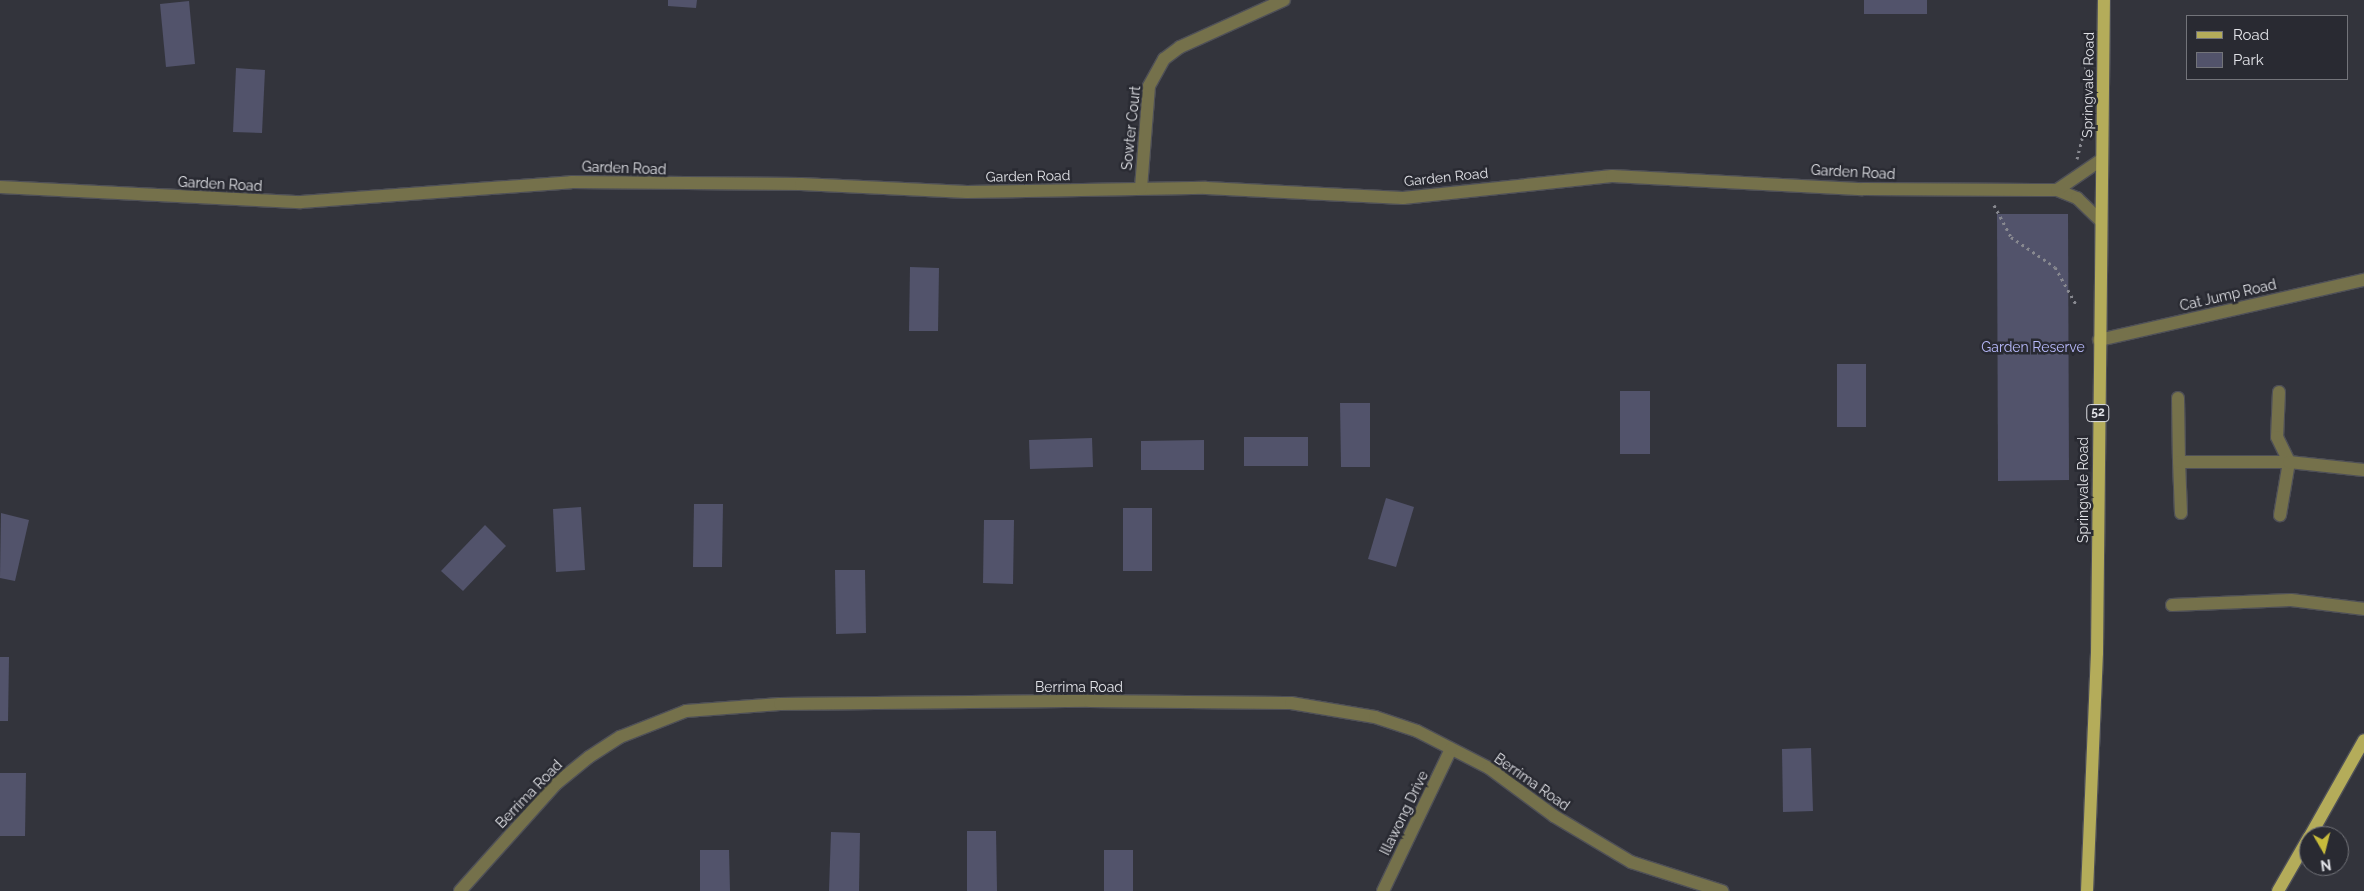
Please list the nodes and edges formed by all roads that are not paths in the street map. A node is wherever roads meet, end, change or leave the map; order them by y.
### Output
1 (1284, 0) edge
2 (2104, 0) edge
3 (2101, 160) junction
4 (0, 187) edge
5 (1141, 188) junction
6 (2057, 190) junction
7 (2100, 220) junction
8 (2364, 280) edge
9 (2099, 340) junction
10 (2279, 392) dead end
11 (2178, 398) dead end
12 (2180, 462) junction
13 (2289, 462) junction
14 (2364, 470) edge
15 (2181, 513) dead end
16 (2280, 515) dead end
17 (2172, 606) dead end
18 (2364, 609) edge
19 (2364, 740) edge
20 (1451, 749) junction
21 (2315, 826) edge
22 (2299, 854) edge
23 (460, 891) edge
24 (1383, 891) edge
25 (1722, 891) edge
26 (2087, 891) edge
27 (2278, 891) edge

1 - 5 street, Sowter Court
2 - 3 main road, Springvale Road / 52
3 - 6 street, Garden Road
3 - 7 main road, Springvale Road / 52
4 - 5 street, Garden Road
5 - 6 street, Garden Road
6 - 7 street, Garden Road
7 - 9 main road, Springvale Road / 52
8 - 9 street, Cat Jump Road
9 - 26 main road, Springvale Road / 52
10 - 13 street
11 - 12 street
12 - 13 street
12 - 15 street
13 - 14 street
13 - 16 street
17 - 18 street
19 - 21 main road
20 - 23 street, Berrima Road
20 - 24 street, Illawong Drive
20 - 25 street, Berrima Road
22 - 27 main road

